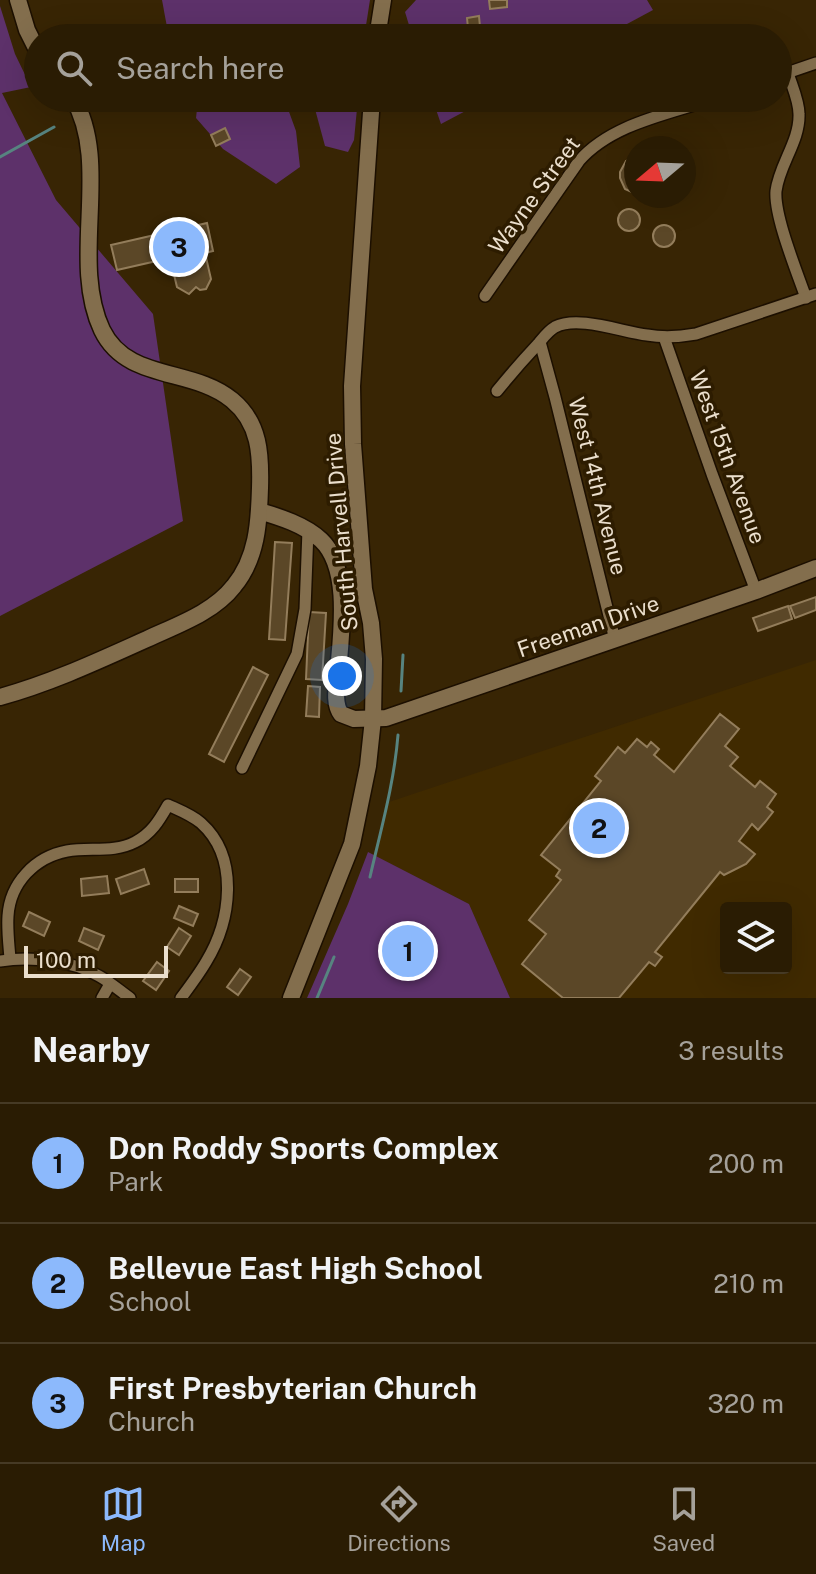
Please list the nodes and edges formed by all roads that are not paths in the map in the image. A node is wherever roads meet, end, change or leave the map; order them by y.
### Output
1 (18, 0) edge
2 (383, 0) edge
3 (25, 24) edge
4 (379, 24) edge
5 (816, 63) edge
6 (792, 71) edge
7 (792, 95) edge
8 (79, 112) edge
9 (371, 112) edge
10 (675, 112) edge
11 (485, 296) dead end
12 (811, 296) edge
13 (664, 337) junction
14 (540, 342) junction
15 (497, 391) dead end
16 (259, 511) junction
17 (308, 530) junction
18 (816, 568) edge
19 (756, 591) junction
20 (615, 640) junction
21 (0, 697) edge
22 (373, 719) junction
23 (242, 768) dead end
24 (5, 960) edge
25 (110, 984) junction
26 (102, 998) edge
27 (130, 998) edge
28 (181, 998) edge
29 (291, 998) edge

1 - 3 street
2 - 4 street
5 - 6 street
7 - 12 street
8 - 16 street
9 - 22 street, South Harvell Drive
10 - 11 street, Wayne Street
12 - 13 street
13 - 14 street
13 - 19 street, West 15th Avenue
14 - 15 street
14 - 20 street, West 14th Avenue
16 - 17 street
16 - 21 street
17 - 22 street
17 - 23 street
18 - 19 street, Freeman Drive
19 - 20 street, Freeman Drive
20 - 22 street, Freeman Drive
22 - 29 street, South Harvell Drive
24 - 25 street
24 - 28 street
25 - 26 street
25 - 27 street

